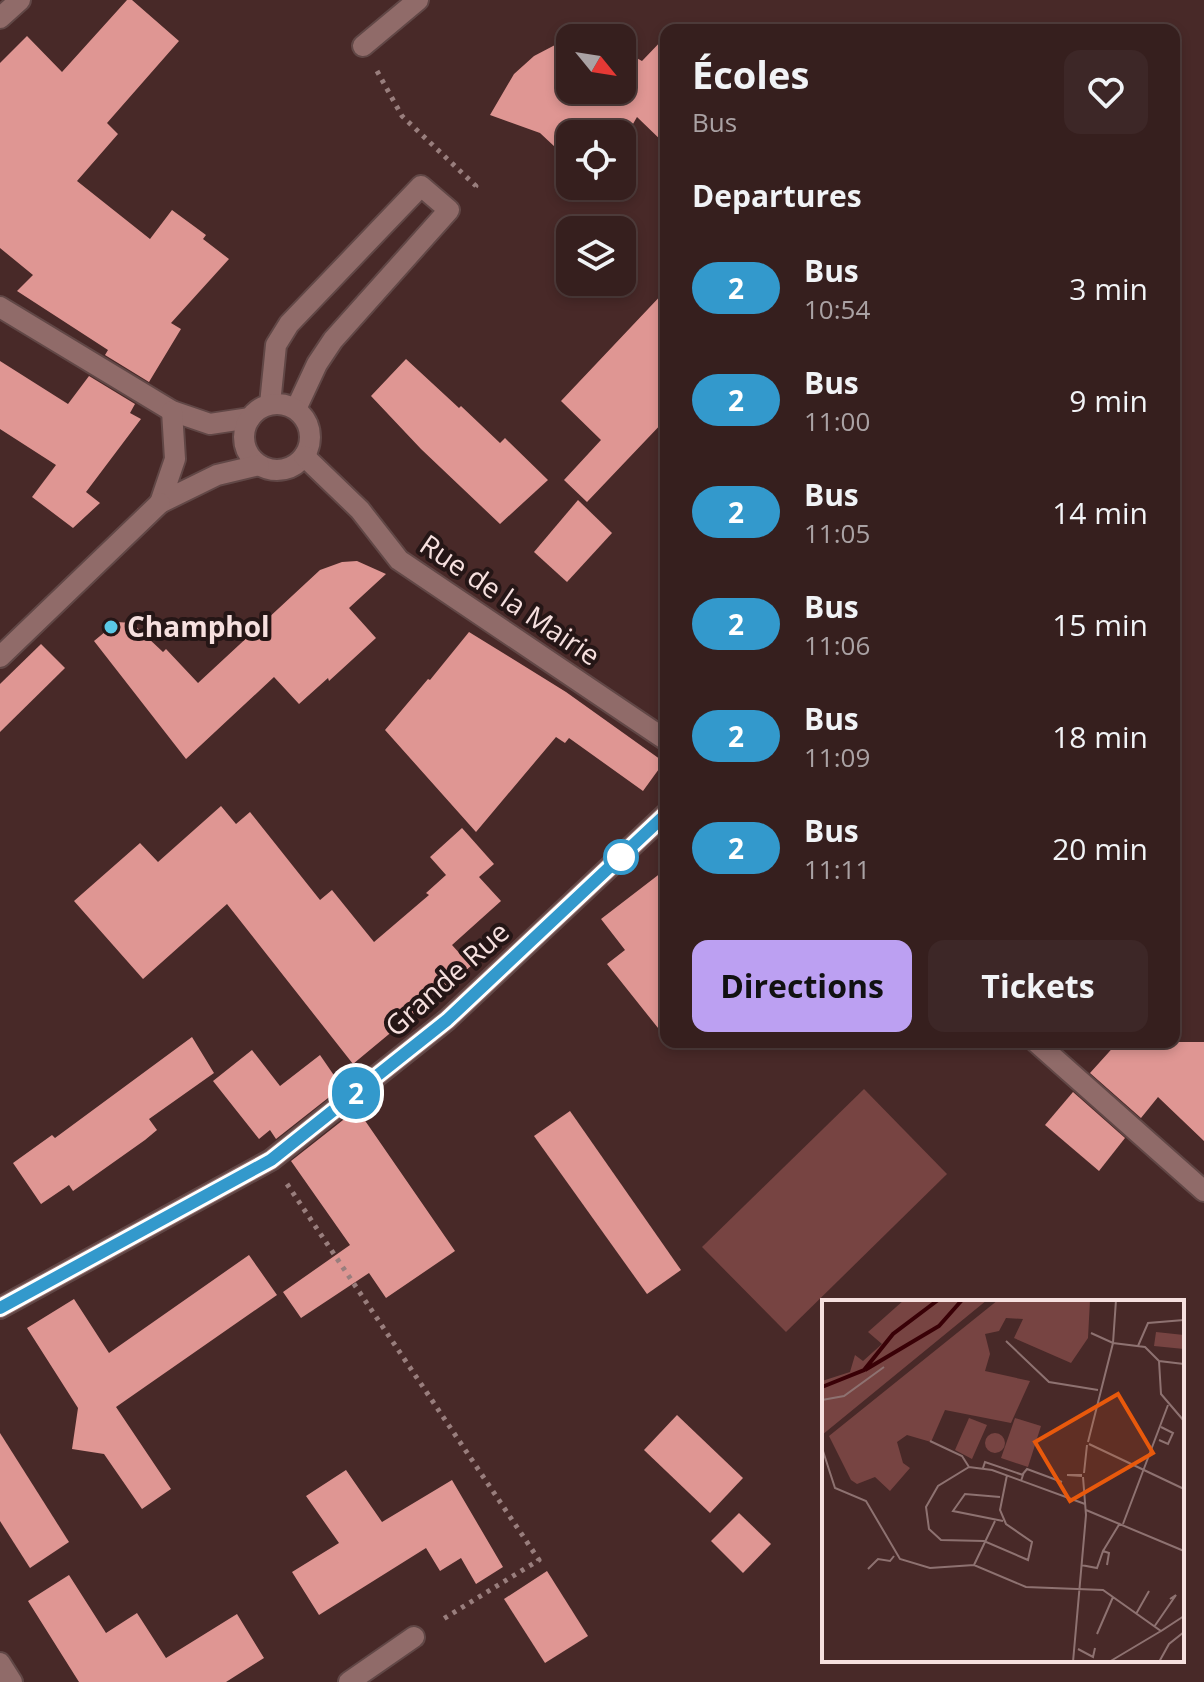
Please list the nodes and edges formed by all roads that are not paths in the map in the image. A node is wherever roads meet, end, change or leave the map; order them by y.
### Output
1 (20, 0) edge
2 (418, 0) edge
3 (0, 18) edge
4 (363, 46) road end
5 (0, 307) edge
6 (270, 404) junction
7 (296, 409) junction
8 (172, 411) junction
9 (250, 418) junction
10 (304, 456) junction
11 (259, 465) junction
12 (160, 503) junction
13 (0, 657) edge
14 (660, 736) edge
15 (660, 820) edge
16 (1043, 1048) edge
17 (1204, 1191) edge
18 (0, 1308) edge
19 (414, 1637) road end
20 (0, 1663) edge
21 (12, 1682) edge
22 (349, 1682) edge

1 - 3 street
2 - 4 street
5 - 8 street
6 - 7 street
6 - 7 street
6 - 9 street
7 - 10 street
8 - 9 street
8 - 12 street
9 - 11 street
10 - 11 street
10 - 14 street, Rue de la Mairie
11 - 12 street
12 - 13 street
15 - 18 street, Grande Rue
16 - 17 street
19 - 22 street
20 - 21 street

